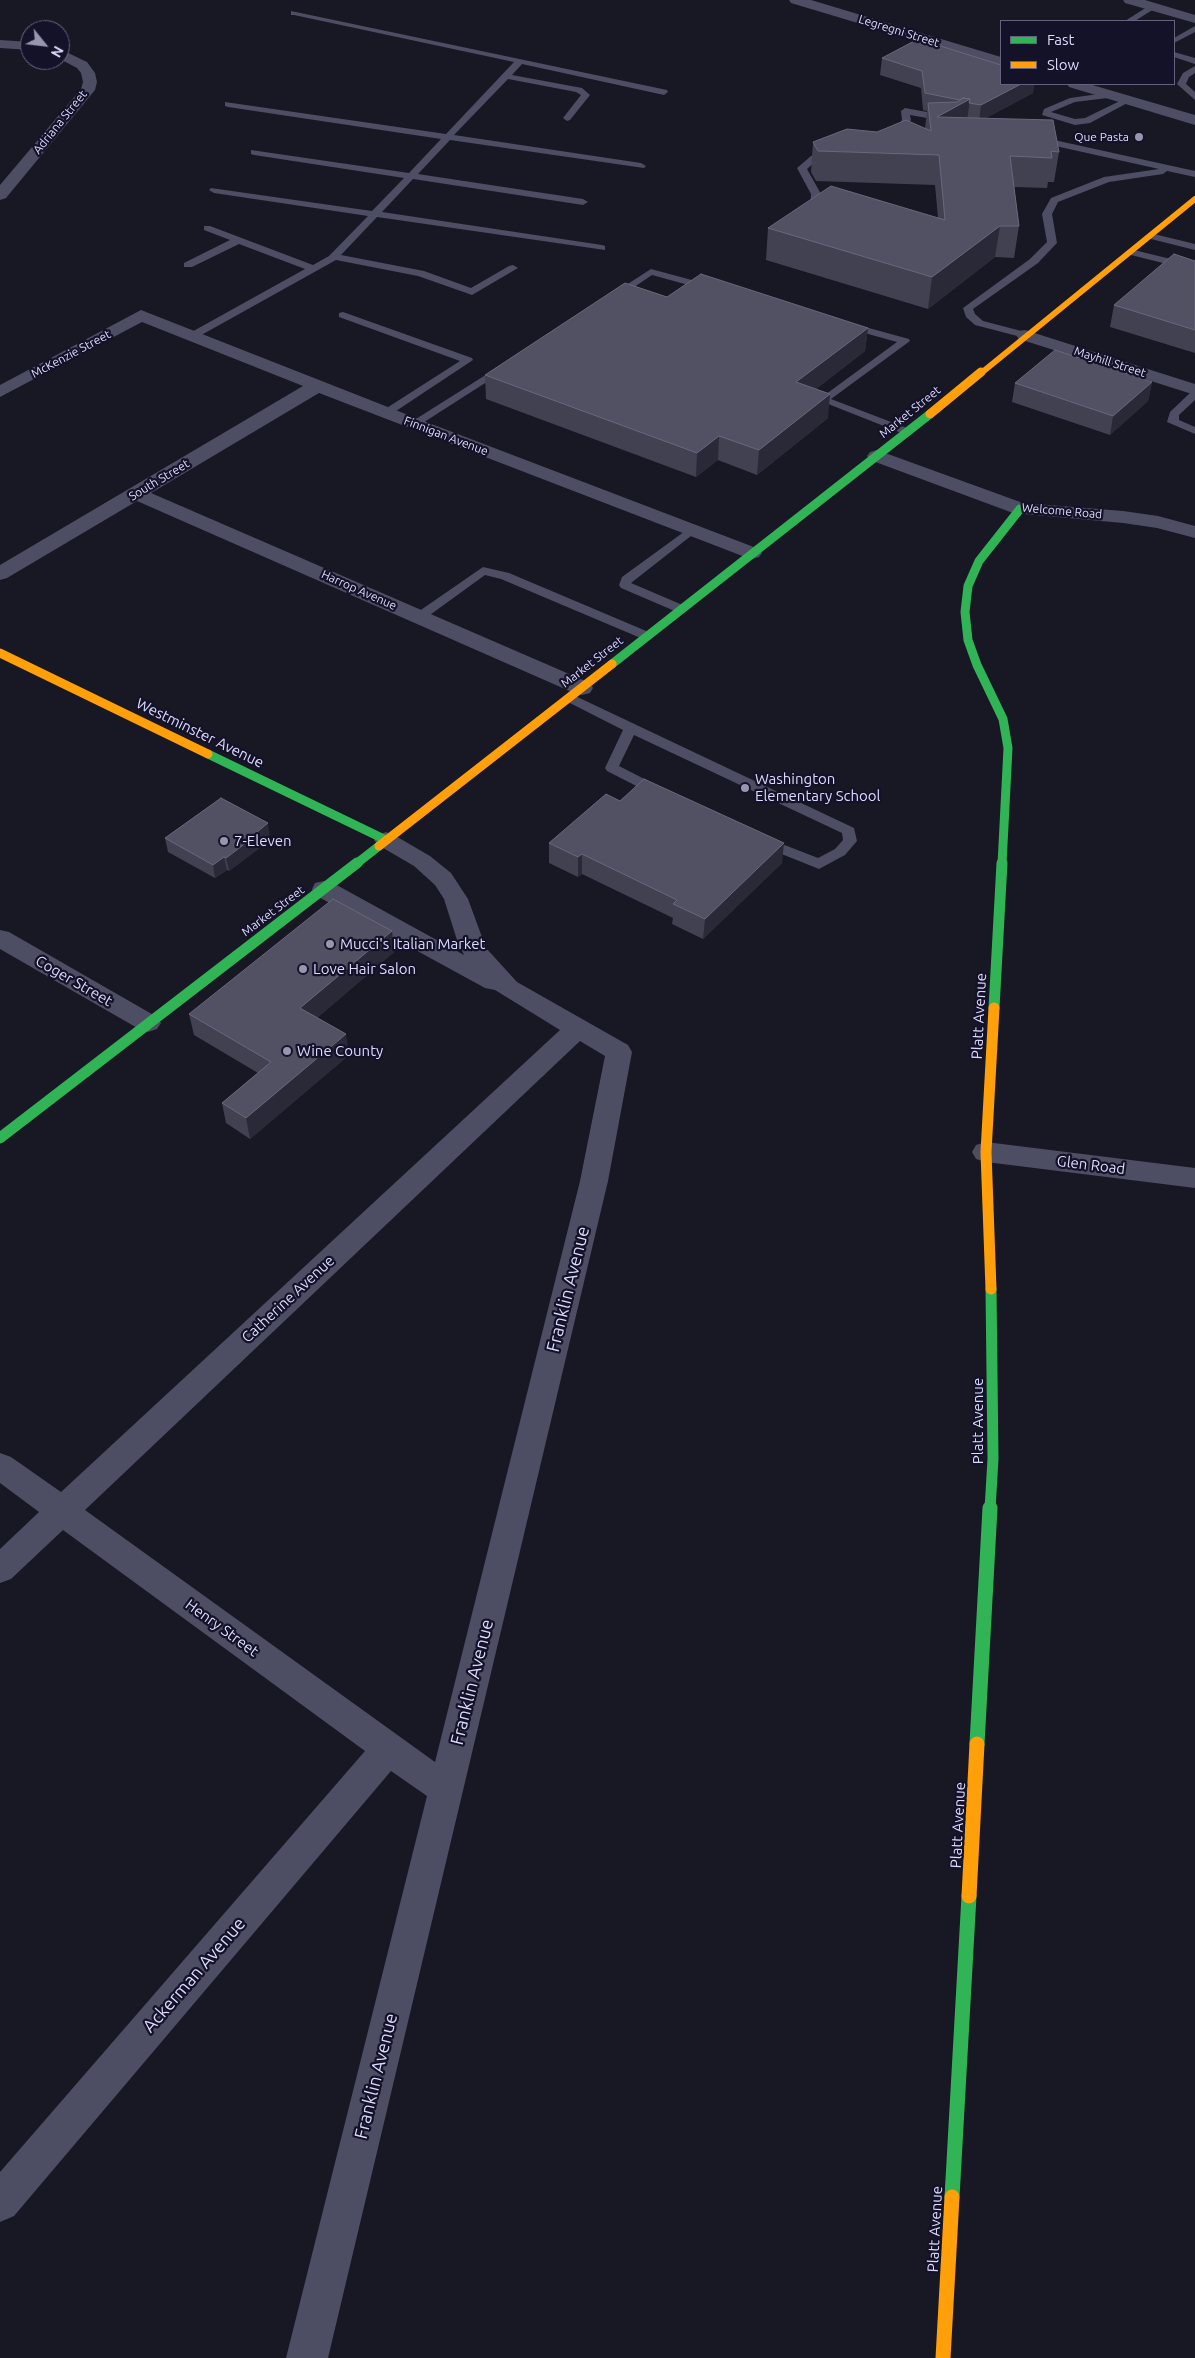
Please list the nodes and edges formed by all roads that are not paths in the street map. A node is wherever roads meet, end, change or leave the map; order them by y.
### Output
1 (796, 0) edge
2 (1130, 0) edge
3 (1153, 7) junction
4 (294, 12) dead end
5 (1195, 19) edge
6 (1131, 20) edge
7 (1195, 28) edge
8 (1175, 40) edge
9 (0, 44) edge
10 (20, 45) edge
11 (1175, 54) edge
12 (70, 58) edge
13 (1195, 60) edge
14 (519, 62) junction
15 (1000, 62) edge
16 (1195, 69) edge
17 (506, 76) junction
18 (1078, 85) edge
19 (664, 92) dead end
20 (1113, 95) junction
21 (1195, 97) edge
22 (1129, 100) junction
23 (228, 104) dead end
24 (567, 118) dead end
25 (1195, 120) edge
26 (905, 128) junction
27 (937, 128) edge
28 (888, 132) edge
29 (449, 137) junction
30 (1029, 138) edge
31 (891, 150) edge
32 (842, 151) edge
33 (254, 152) dead end
34 (1093, 152) junction
35 (641, 166) dead end
36 (1175, 169) junction
37 (1104, 172) junction
38 (1195, 174) edge
39 (412, 175) junction
40 (214, 190) dead end
41 (0, 196) edge
42 (1194, 201) edge
43 (583, 202) dead end
44 (376, 213) junction
45 (815, 219) edge
46 (207, 228) dead end
47 (1150, 236) junction
48 (239, 240) junction
49 (1195, 247) edge
50 (602, 248) dead end
51 (1130, 252) junction
52 (334, 257) junction
53 (188, 265) dead end
54 (513, 268) dead end
55 (1195, 268) edge
56 (314, 269) junction
57 (717, 290) edge
58 (602, 303) edge
59 (141, 315) joint
60 (343, 315) dead end
61 (839, 323) edge
62 (1025, 335) junction
63 (192, 336) junction
64 (512, 361) edge
65 (317, 386) junction
66 (1195, 390) edge
67 (0, 392) edge
68 (1195, 394) edge
69 (386, 413) junction
70 (414, 424) junction
71 (1195, 431) edge
72 (908, 432) junction
73 (877, 456) junction
74 (136, 493) junction
75 (1020, 509) junction
76 (692, 530) junction
77 (1195, 532) edge
78 (752, 553) junction
79 (0, 574) edge
80 (681, 610) junction
81 (419, 617) junction
82 (648, 636) junction
83 (0, 653) edge
84 (576, 693) junction
85 (630, 728) junction
86 (672, 798) edge
87 (748, 835) edge
88 (386, 840) junction
89 (324, 889) junction
90 (0, 938) edge
91 (518, 995) junction
92 (148, 1023) junction
93 (577, 1029) junction
94 (0, 1138) edge
95 (986, 1152) junction
96 (1195, 1178) edge
97 (0, 1466) edge
98 (62, 1512) junction
99 (0, 1569) edge
100 (388, 1749) junction
101 (446, 1790) junction
102 (0, 2202) edge
103 (307, 2358) edge
104 (943, 2358) edge

1 - 15 street, Legregni Street
2 - 3 street
3 - 5 street
3 - 6 lane
4 - 14 lane
7 - 8 lane
9 - 10 street
11 - 13 lane
12 - 41 street, Adriana Street
14 - 17 lane
14 - 19 lane
16 - 21 lane
17 - 24 lane
17 - 29 lane
18 - 20 street
20 - 22 street
20 - 22 lane
22 - 25 street
23 - 29 lane
26 - 27 lane
26 - 28 lane
26 - 31 lane
29 - 35 lane
29 - 39 lane
30 - 34 lane
32 - 45 lane
33 - 39 lane
34 - 36 lane
34 - 37 lane
36 - 37 lane
36 - 38 lane
37 - 62 lane
39 - 43 lane
39 - 44 lane
40 - 44 lane
42 - 47 street, Market Street
44 - 50 lane
44 - 52 lane
46 - 48 lane
47 - 49 lane
47 - 51 street, Market Street
48 - 53 lane
48 - 56 lane
51 - 55 lane
51 - 62 street, Market Street
52 - 54 lane
52 - 56 lane
56 - 63 lane
57 - 58 lane
59 - 63 street, Finnigan Avenue
59 - 67 street, McKenzie Street
60 - 69 lane
61 - 72 lane
62 - 66 street, Mayhill Street
62 - 72 street, Market Street
63 - 65 street, Finnigan Avenue
64 - 70 lane
65 - 69 street, Finnigan Avenue
65 - 74 street, South Street
68 - 71 lane
69 - 70 street, Finnigan Avenue
70 - 76 street, Finnigan Avenue
72 - 73 street, Market Street
73 - 75 street, Welcome Road
73 - 78 street, Market Street
74 - 79 street, South Street
74 - 81 street, Harrop Avenue
75 - 77 street, Welcome Road
75 - 95 street, Platt Avenue
76 - 78 street, Finnigan Avenue
76 - 80 lane
78 - 80 street, Market Street
80 - 82 street, Market Street
81 - 82 lane
81 - 84 street, Harrop Avenue
82 - 84 street, Market Street
83 - 88 street, Westminster Avenue
84 - 85 lane
84 - 88 street, Market Street
85 - 86 lane
85 - 87 lane
88 - 89 street, Market Street
88 - 91 street
89 - 91 street
89 - 92 street, Market Street
90 - 92 street, Coger Street
91 - 93 street
92 - 94 street, Market Street
93 - 98 street, Catherine Avenue
93 - 101 street, Franklin Avenue
95 - 96 street, Glen Road
95 - 104 street, Platt Avenue
97 - 98 street, Henry Street
98 - 99 street, Catherine Avenue
98 - 100 street, Henry Street
100 - 101 street, Henry Street
100 - 102 street, Ackerman Avenue
101 - 103 street, Franklin Avenue

